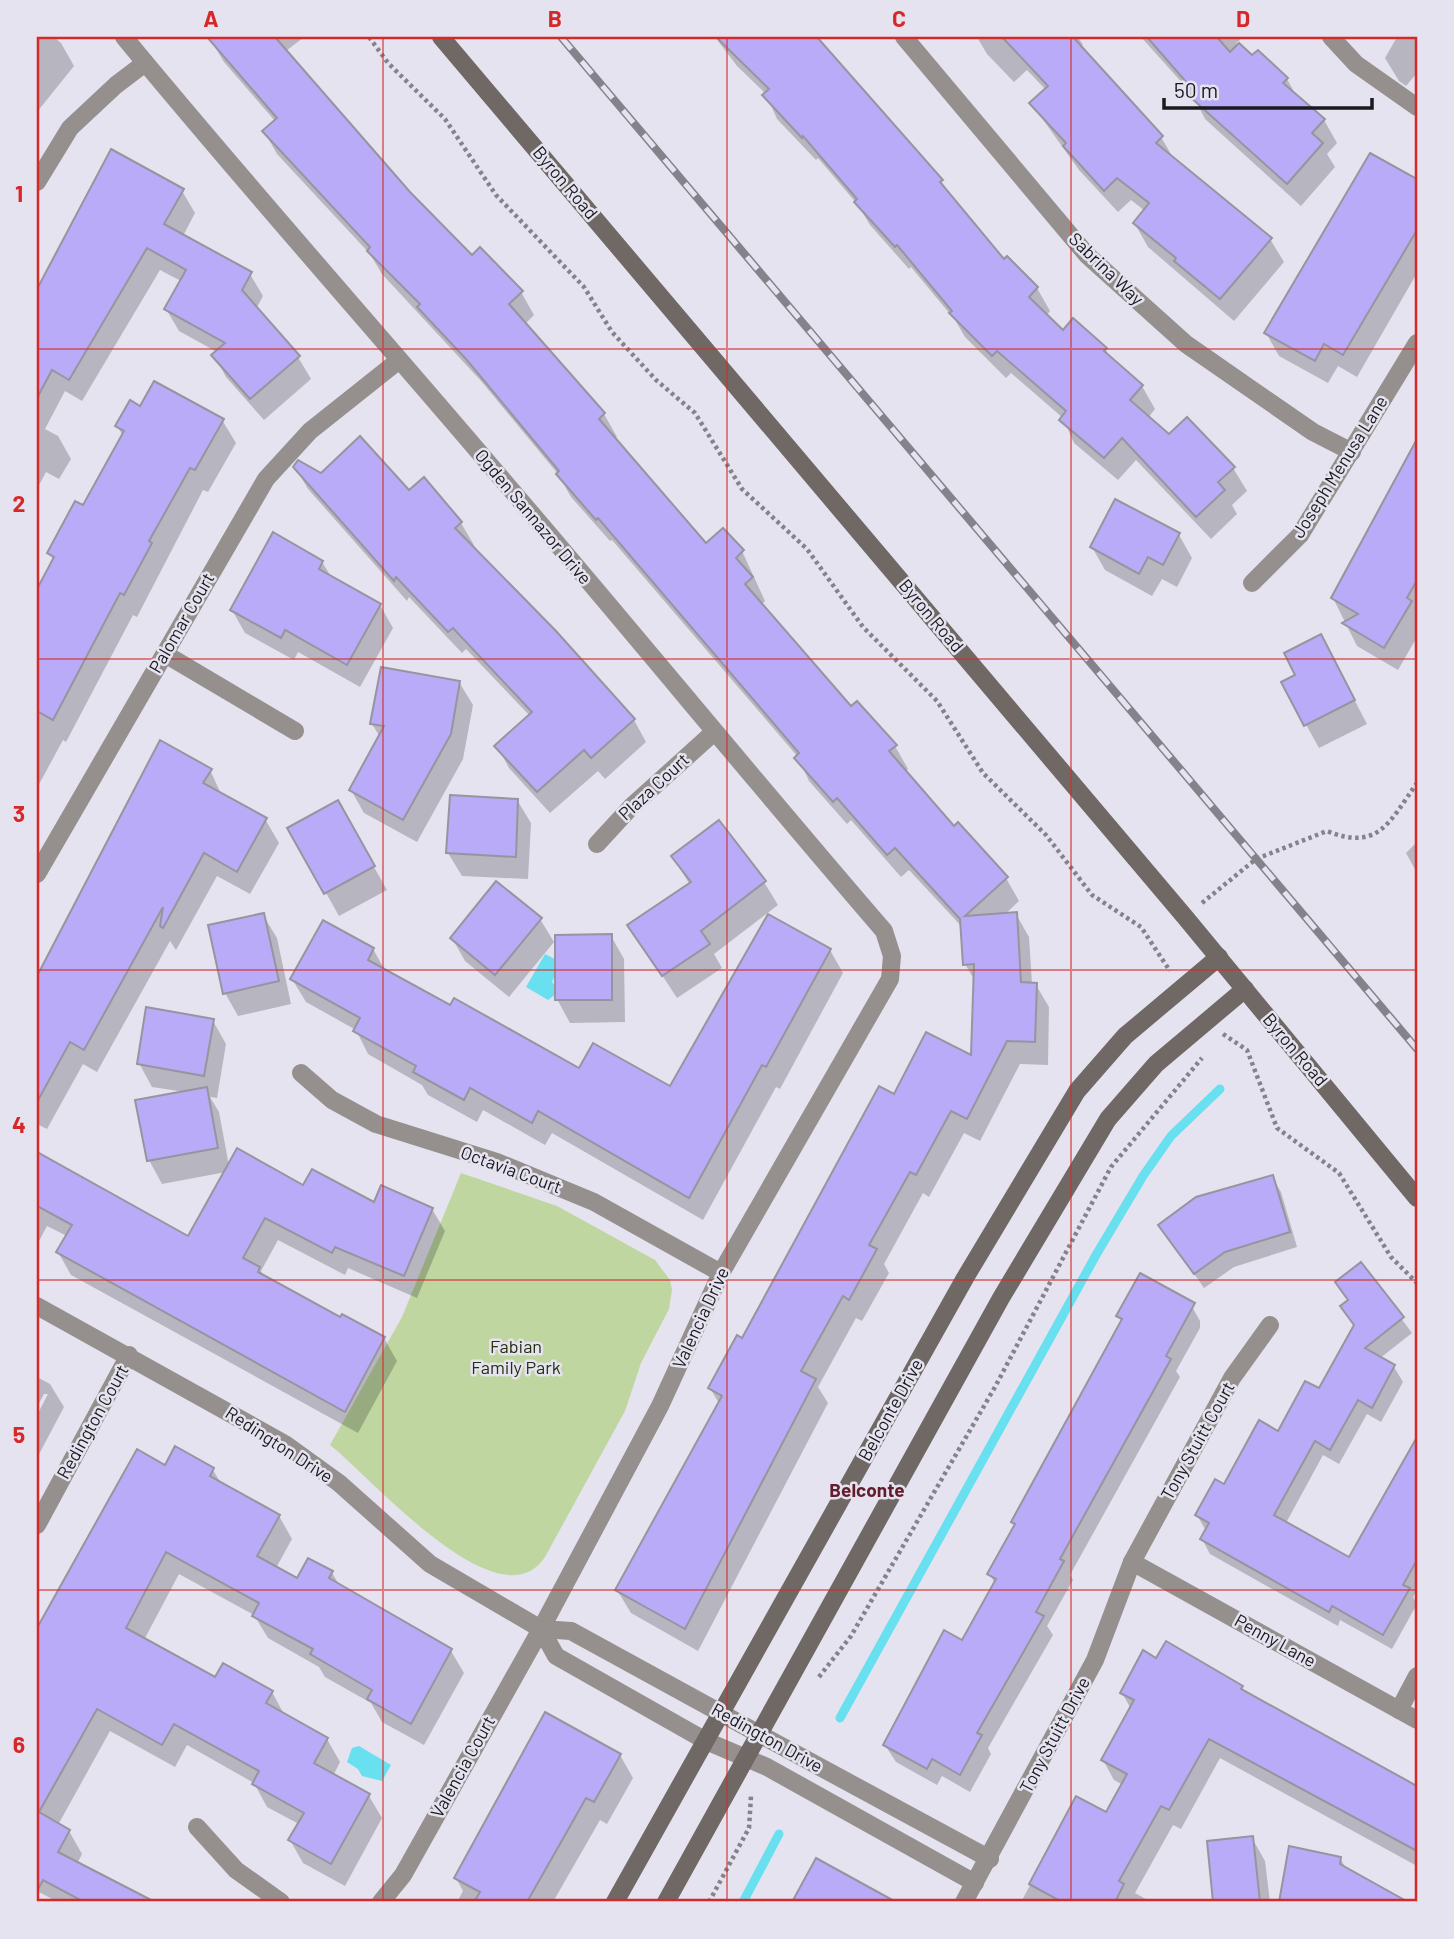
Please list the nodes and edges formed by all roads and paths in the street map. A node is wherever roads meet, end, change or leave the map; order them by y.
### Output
1 (124, 37) edge
2 (369, 37) edge
3 (441, 37) edge
4 (904, 37) edge
5 (1331, 37) edge
6 (145, 63) junction
7 (1417, 107) edge
8 (37, 182) edge
9 (1417, 343) edge
10 (398, 361) junction
11 (1352, 452) junction
12 (1252, 583) dead end
13 (164, 654) junction
14 (295, 730) dead end
15 (713, 733) junction
16 (1417, 783) edge
17 (597, 844) dead end
18 (37, 874) edge
19 (1185, 917) junction
20 (1219, 957) junction
21 (1184, 987) junction
22 (1245, 989) junction
23 (871, 1013) joint
24 (1210, 1018) junction
25 (1224, 1035) junction
26 (1215, 1044) dead end
27 (1205, 1054) dead end
28 (301, 1073) dead end
29 (1417, 1198) edge
30 (721, 1273) junction
31 (1417, 1283) edge
32 (37, 1306) edge
33 (1270, 1325) dead end
34 (129, 1355) junction
35 (37, 1525) edge
36 (1132, 1562) junction
37 (541, 1629) junction
38 (1417, 1676) edge
39 (815, 1682) dead end
40 (1399, 1710) junction
41 (723, 1714) junction
42 (1417, 1720) edge
43 (759, 1734) junction
44 (706, 1741) junction
45 (746, 1758) junction
46 (766, 1767) junction
47 (197, 1827) dead end
48 (990, 1859) junction
49 (975, 1883) junction
50 (281, 1902) edge
51 (381, 1902) edge
52 (615, 1902) edge
53 (666, 1902) edge
54 (709, 1902) edge
55 (964, 1902) edge

1 - 6 street, Ogden Sannazor Drive
2 - 21 path
3 - 19 main road, Byron Road
4 - 11 street, Sabrina Way
5 - 7 street
6 - 8 street
6 - 10 street, Ogden Sannazor Drive
9 - 11 street, Joseph Menusa Lane
10 - 13 street, Palomar Court
10 - 15 street, Ogden Sannazor Drive
11 - 12 street, Joseph Menusa Lane
13 - 14 street
13 - 18 street, Palomar Court
15 - 17 street, Plaza Court
15 - 23 street, Ogden Sannazor Drive
16 - 19 path
19 - 20 main road, Byron Road
20 - 21 main road, Belconte Drive
20 - 22 main road, Byron Road
21 - 41 main road, Belconte Drive
22 - 24 main road
22 - 29 main road, Byron Road
23 - 30 street, Valencia Drive
24 - 25 path
24 - 43 main road
25 - 26 path
25 - 31 path
27 - 39 path
28 - 30 street, Octavia Court
30 - 37 street, Valencia Drive
32 - 34 street, Redington Drive
33 - 36 street, Tony Stuitt Court
34 - 35 street, Redington Court
34 - 37 street, Redington Drive
36 - 40 street, Penny Lane
36 - 48 street, Tony Stuitt Drive
37 - 41 street, Redington Drive
37 - 44 street, Redington Drive
37 - 51 street, Valencia Court
38 - 40 street
40 - 42 street, Penny Lane
41 - 43 street, Redington Drive
41 - 44 main road, Belconte Drive
43 - 45 main road
43 - 48 street, Redington Drive
44 - 45 street, Redington Drive
44 - 52 main road, Belconte Drive
45 - 46 street, Redington Drive
45 - 53 main road
46 - 49 street, Redington Drive
46 - 54 path
47 - 50 street
48 - 49 street, Tony Stuitt Drive
49 - 55 street, Tony Stuitt Drive

